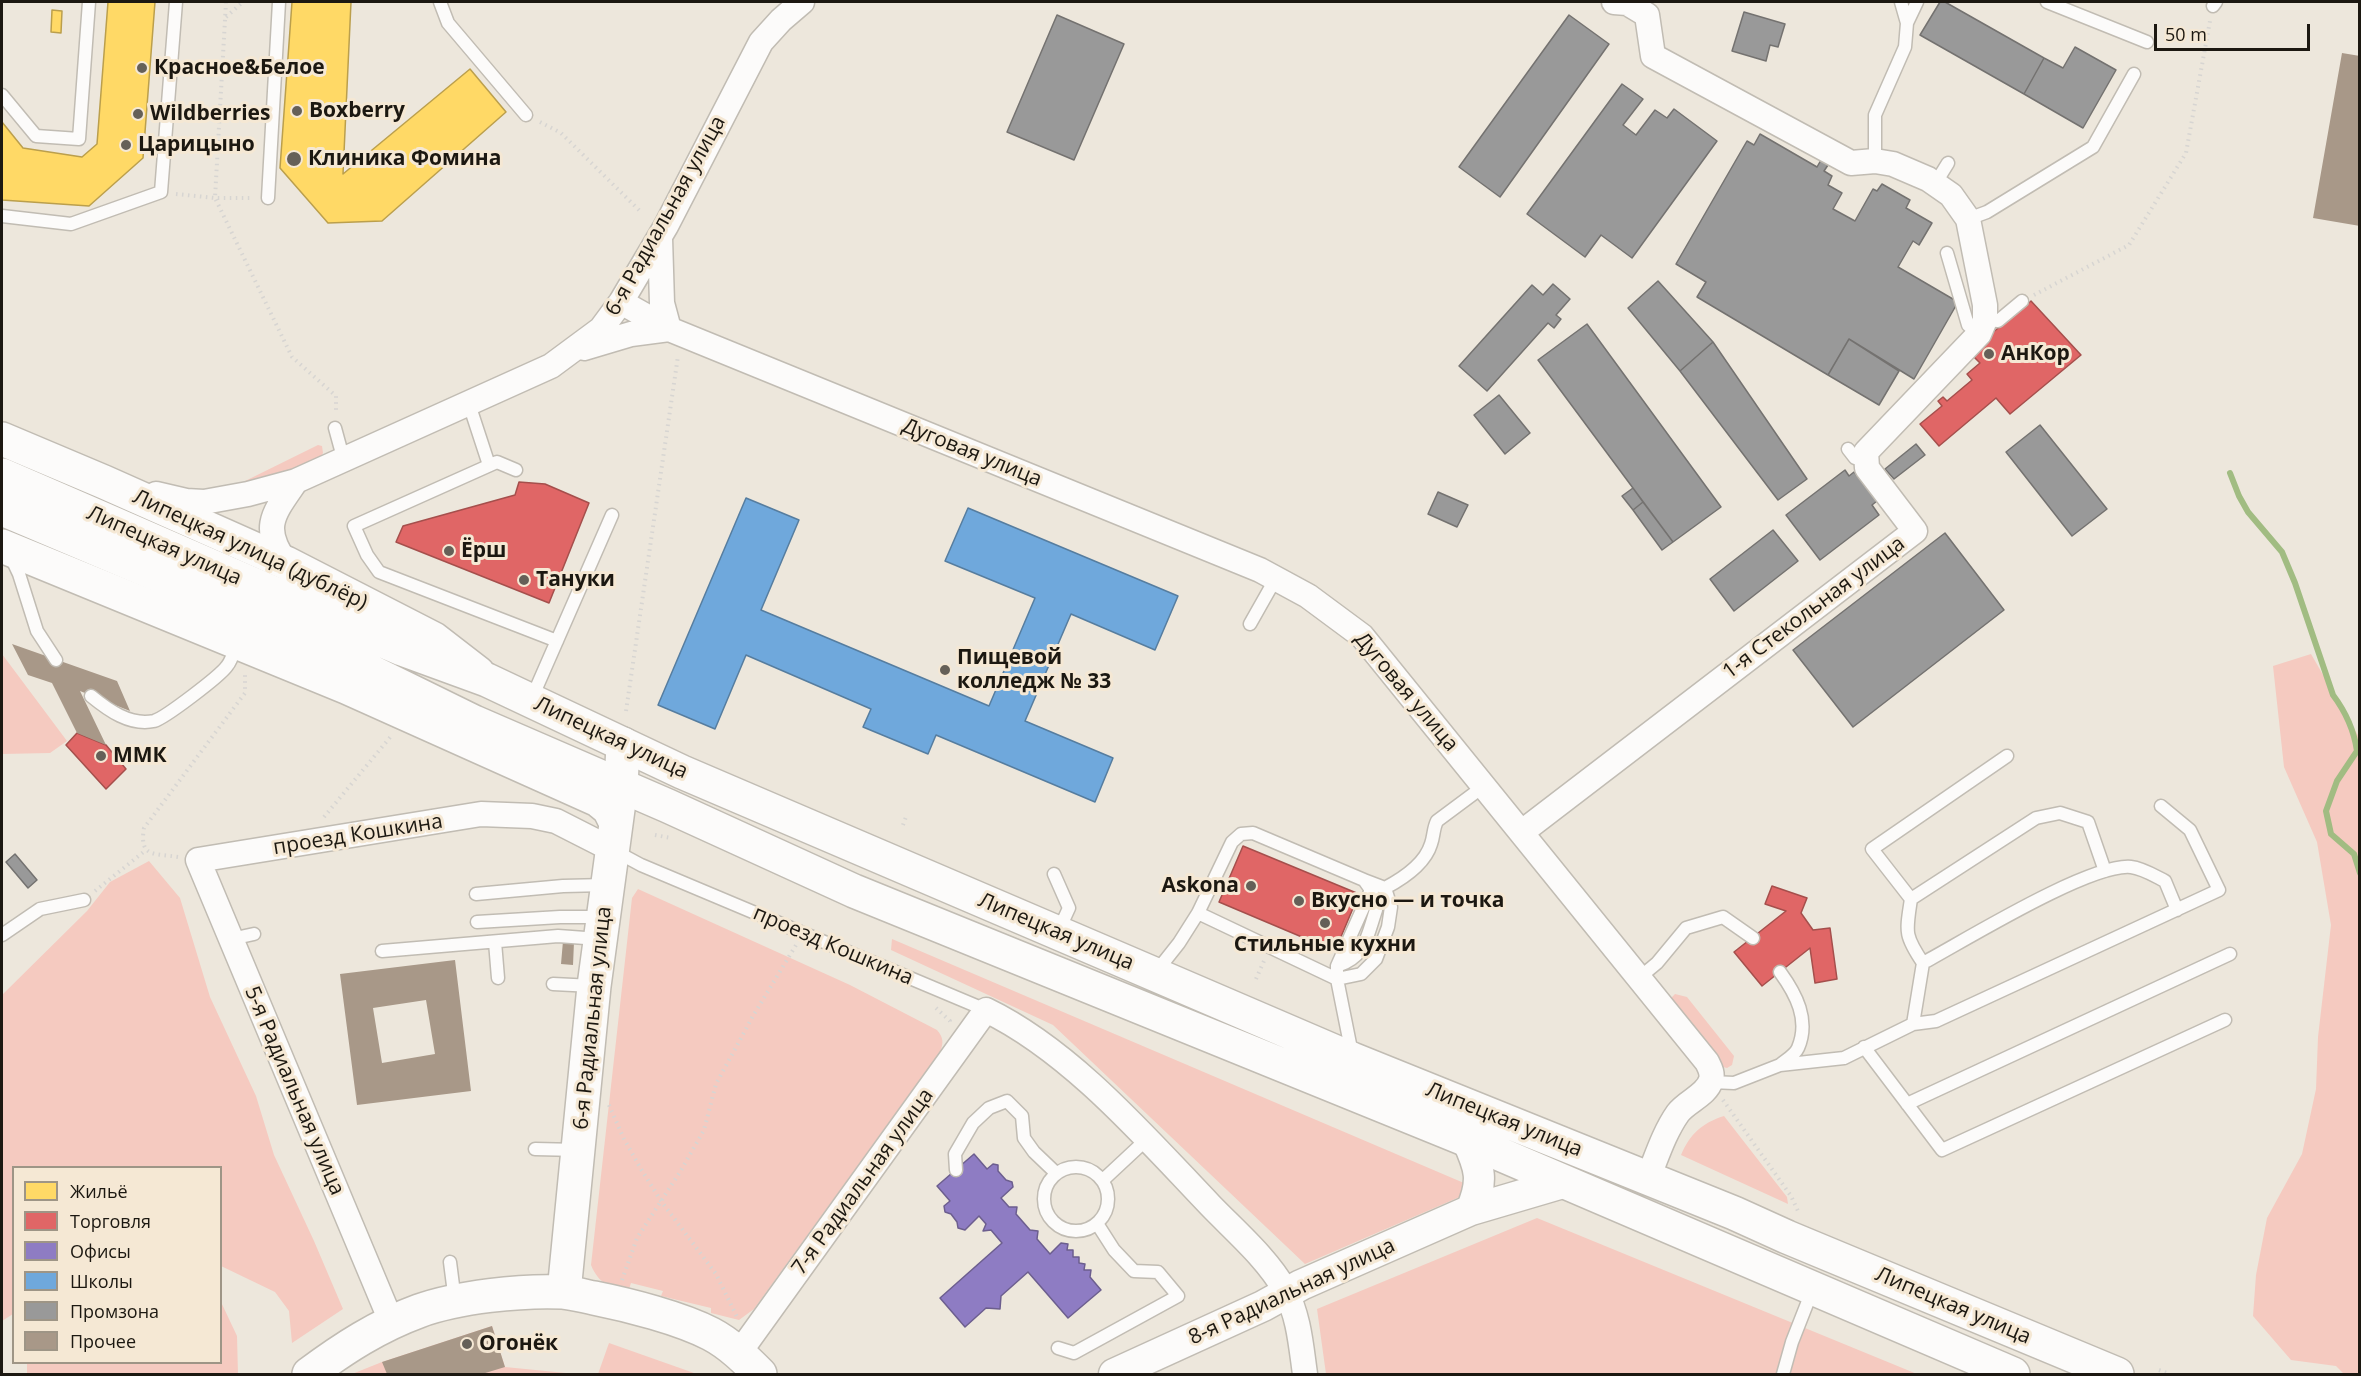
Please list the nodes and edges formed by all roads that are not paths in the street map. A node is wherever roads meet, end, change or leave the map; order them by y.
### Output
1 (89, 2) edge
2 (176, 2) edge
3 (279, 2) edge
4 (440, 2) edge
5 (802, 2) edge
6 (1614, 2) edge
7 (1901, 2) edge
8 (1917, 2) edge
9 (2047, 2) edge
10 (1907, 23) junction
11 (2147, 42) dead end
12 (2134, 74) dead end
13 (2, 95) edge
14 (526, 115) road end
15 (1875, 161) junction
16 (1948, 163) dead end
17 (1935, 184) junction
18 (268, 198) road end
19 (2, 216) edge
20 (1968, 219) junction
21 (660, 236) junction
22 (1947, 253) dead end
23 (2022, 301) road end
24 (621, 302) junction
25 (1982, 327) junction
26 (669, 329) junction
27 (574, 351) junction
28 (469, 404) junction
29 (335, 428) road end
30 (2, 439) edge
31 (344, 461) junction
32 (489, 465) junction
33 (516, 470) dead end
34 (2, 474) edge
35 (296, 481) junction
36 (104, 482) junction
37 (2, 509) edge
38 (612, 515) dead end
39 (4, 547) edge
40 (286, 563) junction
41 (1276, 578) junction
42 (1250, 624) dead end
43 (557, 641) junction
44 (241, 658) junction
45 (56, 660) dead end
46 (487, 680) junction
47 (346, 687) junction
48 (92, 696) dead end
49 (531, 700) junction
50 (474, 722) junction
51 (623, 744) junction
52 (2007, 756) dead end
53 (1484, 786) junction
54 (621, 787) junction
55 (2161, 806) dead end
56 (1522, 832) junction
57 (614, 837) junction
58 (198, 860) joint
59 (2105, 871) junction
60 (1054, 874) dead end
61 (607, 885) junction
62 (1368, 885) junction
63 (1385, 888) junction
64 (476, 894) dead end
65 (1911, 899) junction
66 (84, 900) road end
67 (2177, 910) junction
68 (1198, 914) junction
69 (477, 922) dead end
70 (601, 928) junction
71 (1058, 933) junction
72 (2, 935) edge
73 (1752, 938) dead end
74 (495, 942) junction
75 (382, 951) dead end
76 (2230, 954) dead end
77 (1923, 963) junction
78 (1780, 972) dead end
79 (1337, 973) junction
80 (1154, 974) junction
81 (498, 978) dead end
82 (1639, 978) junction
83 (553, 984) dead end
84 (594, 986) junction
85 (986, 1010) junction
86 (2224, 1020) dead end
87 (1913, 1024) junction
88 (1864, 1047) junction
89 (1352, 1059) junction
90 (1780, 1065) junction
91 (1711, 1082) junction
92 (1907, 1104) junction
93 (1147, 1139) junction
94 (1467, 1140) junction
95 (536, 1149) dead end
96 (579, 1150) junction
97 (956, 1170) dead end
98 (1056, 1173) junction
99 (1648, 1178) junction
100 (1102, 1180) junction
101 (1566, 1182) junction
102 (1471, 1210) junction
103 (1098, 1225) junction
104 (450, 1262) dead end
105 (1814, 1287) junction
106 (564, 1292) junction
107 (1286, 1293) junction
108 (455, 1302) junction
109 (391, 1322) junction
110 (742, 1343) edge
111 (1058, 1348) dead end
112 (309, 1374) edge
113 (1114, 1374) edge
114 (1305, 1374) edge
115 (1783, 1374) edge
116 (2013, 1374) edge
117 (2117, 1374) edge

1 - 13 lane
2 - 19 lane
3 - 18 lane
4 - 14 lane
5 - 21 street, 6-я Радиальная улица
6 - 15 street
7 - 10 lane
8 - 10 lane
9 - 11 lane
10 - 15 lane
12 - 20 lane
15 - 17 street
16 - 17 lane
17 - 20 street
20 - 25 street
21 - 24 street, 6-я Радиальная улица
21 - 26 street
22 - 25 lane
23 - 25 lane
24 - 26 street, Дуговая улица
24 - 27 street, 6-я Радиальная улица
25 - 56 street, 1-я Стекольная улица
26 - 27 street, Дуговая улица
26 - 41 street, Дуговая улица
27 - 28 street, 6-я Радиальная улица
28 - 31 street, 6-я Радиальная улица
28 - 32 lane
29 - 31 lane
30 - 36 main road, Липецкая улица (дублёр)
31 - 35 street, 6-я Радиальная улица
32 - 33 lane
32 - 43 lane
34 - 46 main road, Липецкая улица
35 - 36 street, 6-я Радиальная улица
35 - 40 street
36 - 40 main road, Липецкая улица (дублёр)
37 - 50 main road, Липецкая улица
38 - 43 lane
39 - 44 main road
39 - 45 lane
40 - 46 main road, Липецкая улица (дублёр)
41 - 42 lane
41 - 53 street, Дуговая улица
43 - 49 lane
44 - 47 main road
44 - 48 lane
46 - 49 main road, Липецкая улица
47 - 50 main road
47 - 57 main road
49 - 51 main road, Липецкая улица
50 - 54 main road, Липецкая улица
51 - 54 main road, 6-я Радиальная улица
51 - 71 main road, Липецкая улица
52 - 65 lane
53 - 56 street, Дуговая улица
53 - 63 lane
54 - 57 main road, 6-я Радиальная улица
54 - 94 main road, Липецкая улица
55 - 67 lane
56 - 82 street, Дуговая улица
57 - 58 street, проезд Кошкина
57 - 61 main road, 6-я Радиальная улица
57 - 85 lane, проезд Кошкина
58 - 109 street, 5-я Радиальная улица
59 - 65 lane
59 - 67 lane
59 - 77 lane
60 - 71 lane
61 - 64 lane
61 - 70 main road, 6-я Радиальная улица
62 - 63 lane
62 - 68 lane
62 - 79 lane
63 - 79 lane
65 - 77 lane
66 - 72 lane
67 - 87 lane
68 - 79 lane
68 - 80 lane
69 - 70 lane
70 - 74 lane
70 - 84 main road, 6-я Радиальная улица
71 - 80 main road, Липецкая улица
73 - 82 lane
74 - 75 lane
74 - 81 lane
76 - 92 lane
77 - 87 lane
78 - 90 lane
79 - 89 lane
80 - 89 main road, Липецкая улица
82 - 91 street, Дуговая улица
83 - 84 lane
84 - 96 main road, 6-я Радиальная улица
85 - 93 street, проезд Кошкина
85 - 110 street, 7-я Радиальная улица
86 - 92 lane
87 - 88 lane
88 - 90 lane
88 - 92 lane
89 - 99 main road, Липецкая улица
90 - 91 lane
91 - 99 street
93 - 100 lane
93 - 107 street, проезд Кошкина
94 - 101 main road, Липецкая улица
94 - 102 street
95 - 96 lane
96 - 106 main road, 6-я Радиальная улица
97 - 98 lane
98 - 100 lane
98 - 103 lane
99 - 117 main road, Липецкая улица
100 - 103 lane
101 - 102 street, 8-я Радиальная улица
101 - 105 main road, Липецкая улица
102 - 107 street, 8-я Радиальная улица
103 - 111 lane
104 - 108 lane
105 - 115 lane
105 - 116 main road, Липецкая улица
106 - 108 main road
106 - 110 main road
107 - 113 street, 8-я Радиальная улица
107 - 114 street, проезд Кошкина
108 - 109 main road
109 - 112 main road

